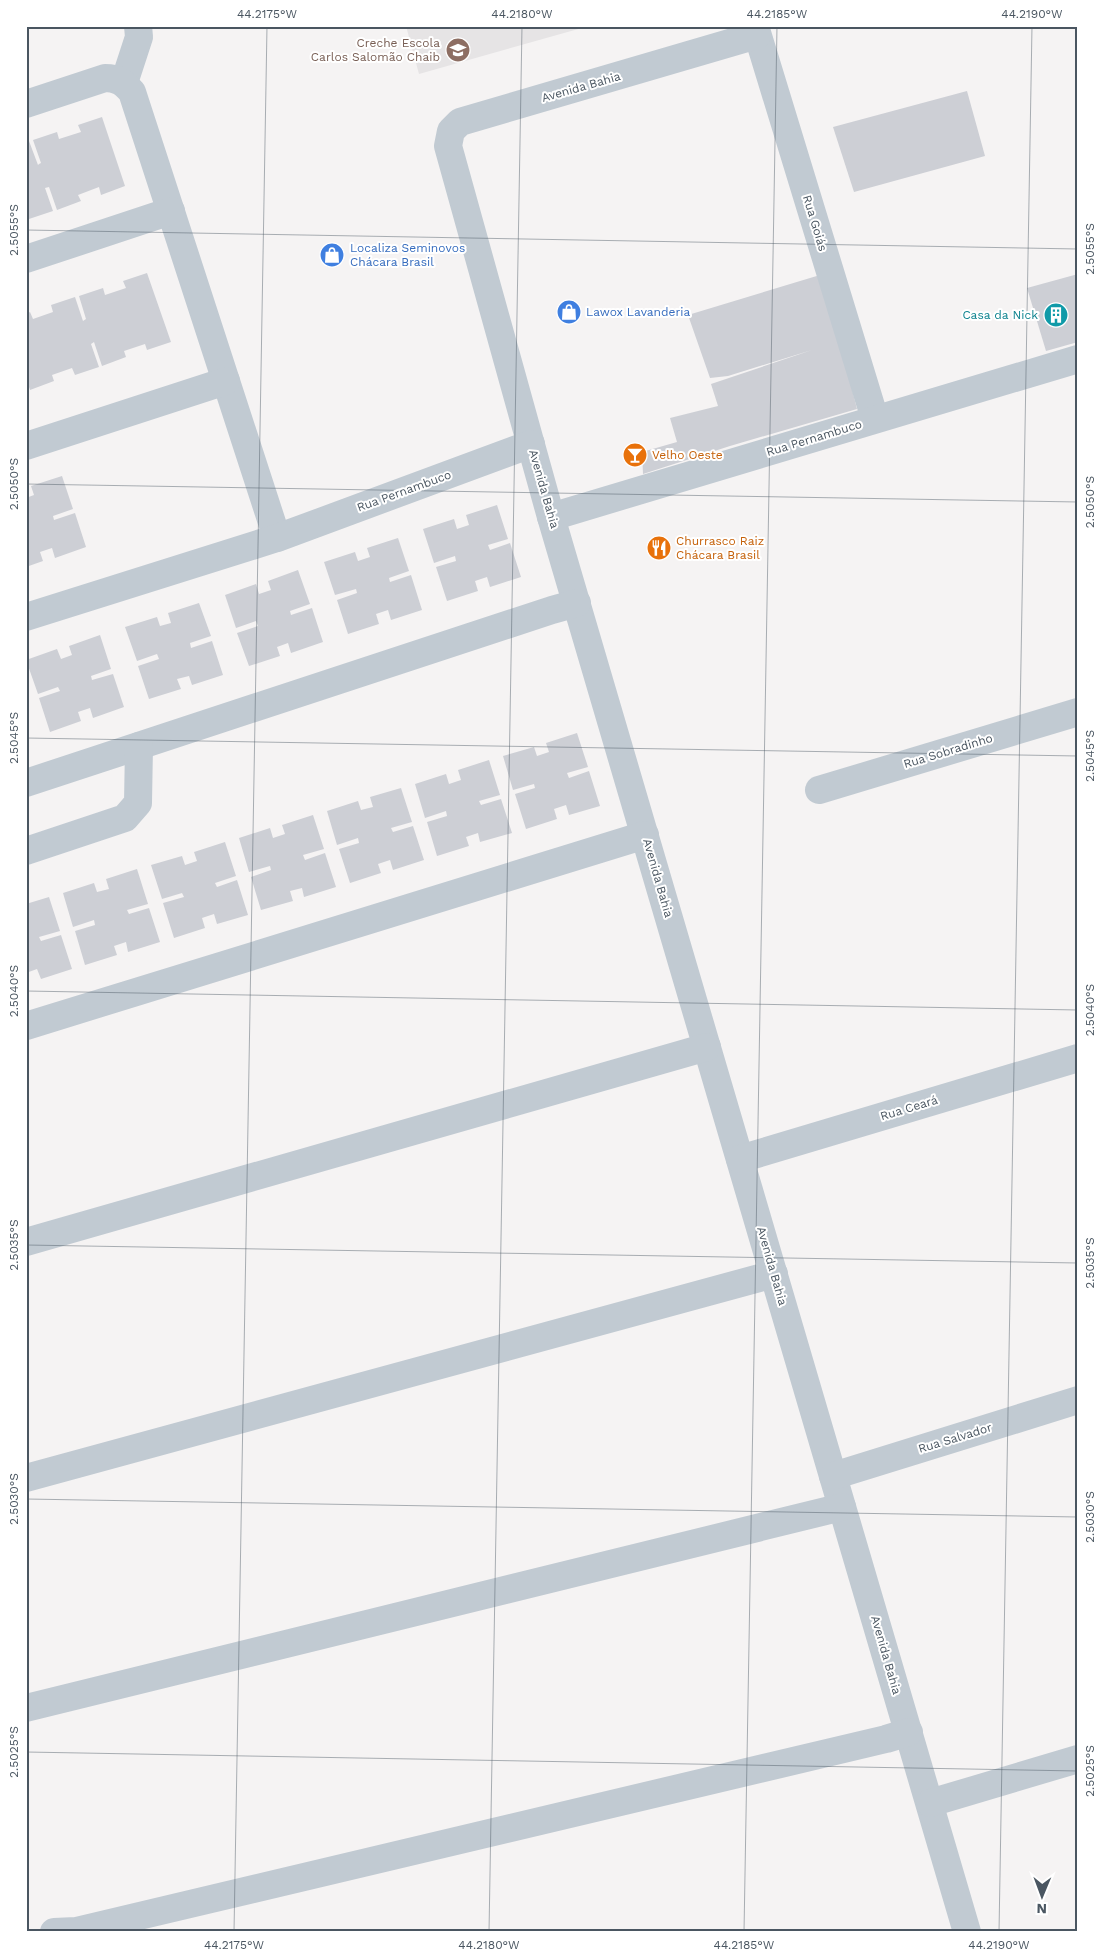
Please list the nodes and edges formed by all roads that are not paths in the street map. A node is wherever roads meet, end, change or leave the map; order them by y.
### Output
1 (138, 26) edge
2 (756, 31) edge
3 (128, 88) junction
4 (26, 104) edge
5 (171, 211) junction
6 (26, 258) edge
7 (1078, 359) edge
8 (226, 382) junction
9 (875, 419) junction
10 (531, 444) junction
11 (26, 446) edge
12 (551, 517) junction
13 (276, 538) junction
14 (564, 607) junction
15 (26, 617) edge
16 (1078, 712) edge
17 (139, 746) junction
18 (26, 783) edge
19 (819, 790) dead end
20 (634, 838) junction
21 (26, 851) edge
22 (26, 1026) edge
23 (695, 1050) junction
24 (1078, 1058) edge
25 (740, 1159) junction
26 (26, 1242) edge
27 (761, 1277) junction
28 (1078, 1400) edge
29 (833, 1476) junction
30 (26, 1478) edge
31 (832, 1509) junction
32 (26, 1708) edge
33 (898, 1736) junction
34 (1078, 1759) edge
35 (930, 1803) junction
36 (54, 1932) edge
37 (967, 1932) edge

1 - 3 street
2 - 9 street, Rua Goiás
2 - 10 street, Avenida Bahia
3 - 4 street
3 - 5 street
5 - 6 street
5 - 8 street
7 - 9 street, Rua Pernambuco
8 - 11 street
8 - 13 street
9 - 12 street, Rua Pernambuco
10 - 12 street, Avenida Bahia
10 - 13 street, Rua Pernambuco
12 - 14 street, Avenida Bahia
13 - 15 street, Rua Pernambuco
14 - 17 street
14 - 20 street, Avenida Bahia
16 - 19 street, Rua Sobradinho
17 - 18 street
17 - 21 street
20 - 22 street
20 - 23 street, Avenida Bahia
23 - 25 street, Avenida Bahia
23 - 26 street
24 - 25 street, Rua Ceará
25 - 27 street, Avenida Bahia
27 - 29 street, Avenida Bahia
27 - 30 street
28 - 29 street, Rua Salvador
29 - 31 street, Avenida Bahia
31 - 32 street
31 - 33 street, Avenida Bahia
33 - 35 street, Avenida Bahia
33 - 36 street
34 - 35 street
35 - 37 street, Avenida Bahia

